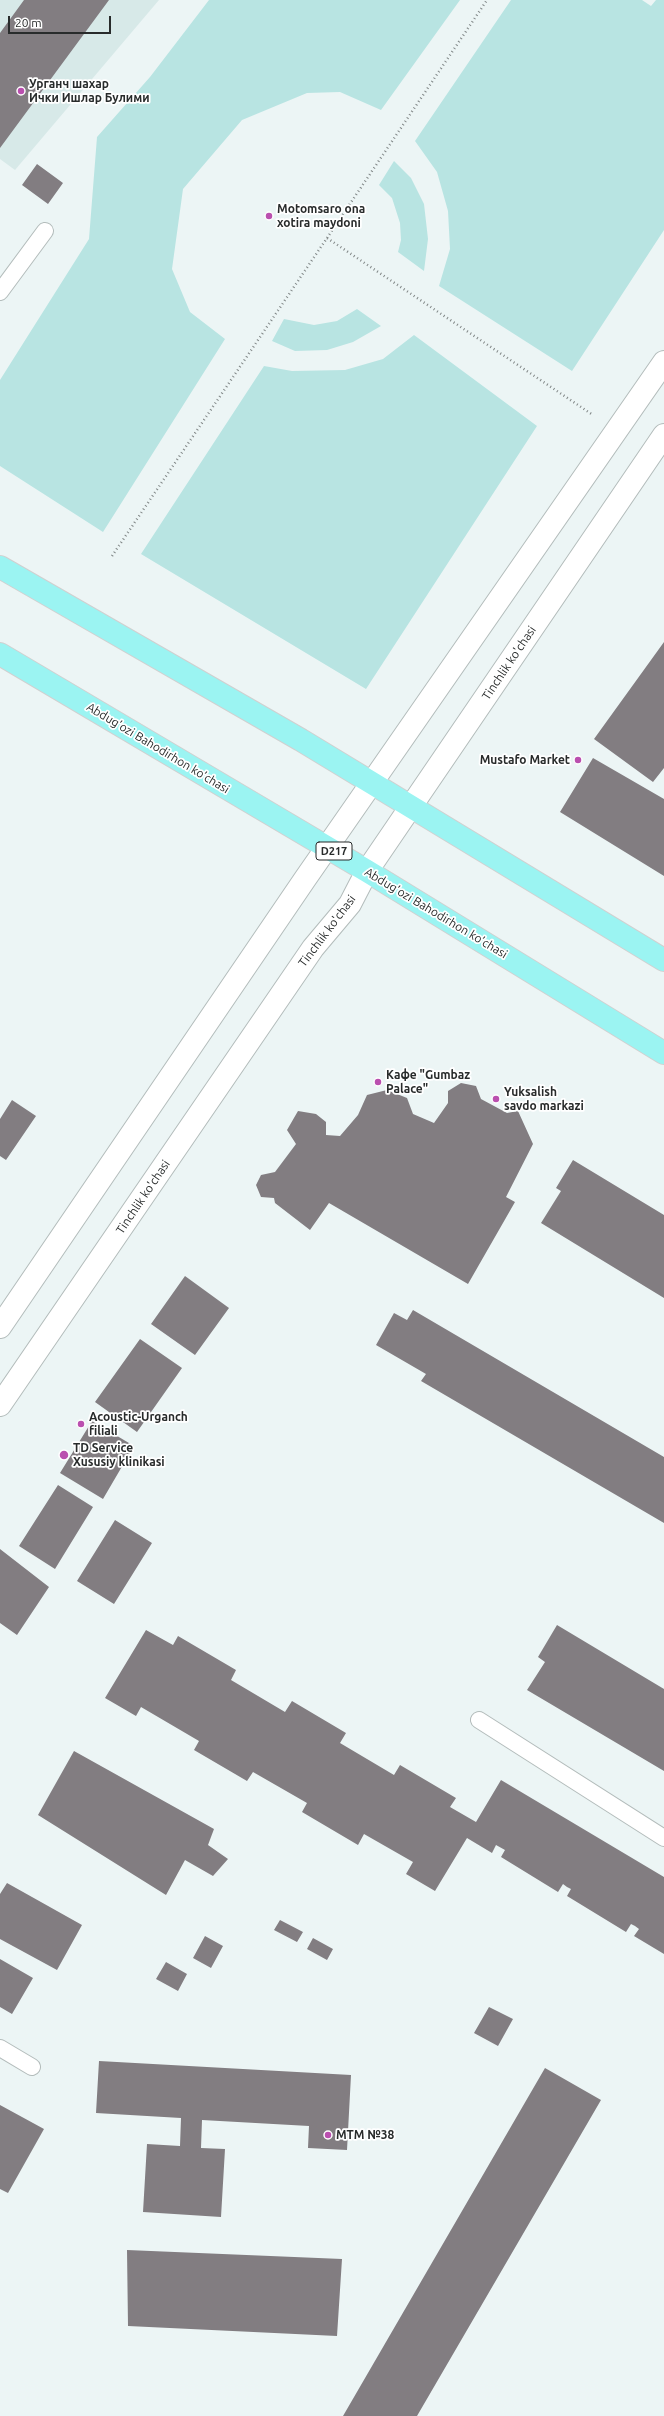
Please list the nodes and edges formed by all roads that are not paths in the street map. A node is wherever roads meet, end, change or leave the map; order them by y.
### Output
1 (45, 231) dead end
2 (0, 292) edge
3 (664, 362) edge
4 (664, 435) edge
5 (0, 567) edge
6 (0, 654) edge
7 (374, 783) junction
8 (412, 806) junction
9 (328, 848) junction
10 (367, 871) junction
11 (664, 960) edge
12 (664, 1053) edge
13 (0, 1327) edge
14 (0, 1405) edge
15 (479, 1720) dead end
16 (664, 1838) edge
17 (0, 2048) edge
18 (32, 2067) dead end

1 - 2 lane
3 - 7 main road
4 - 8 main road, Tinchlik ko'chasi
5 - 7 main road
6 - 9 main road, Abdug’ozi Bahodirhon ko’chasi / D217
7 - 8 main road
7 - 9 main road
8 - 10 main road, Tinchlik ko'chasi
8 - 11 main road
9 - 10 main road, Abdug’ozi Bahodirhon ko’chasi / D217
9 - 13 main road
10 - 12 main road, Abdug’ozi Bahodirhon ko’chasi / D217
10 - 14 main road, Tinchlik ko'chasi
15 - 16 lane
17 - 18 lane

